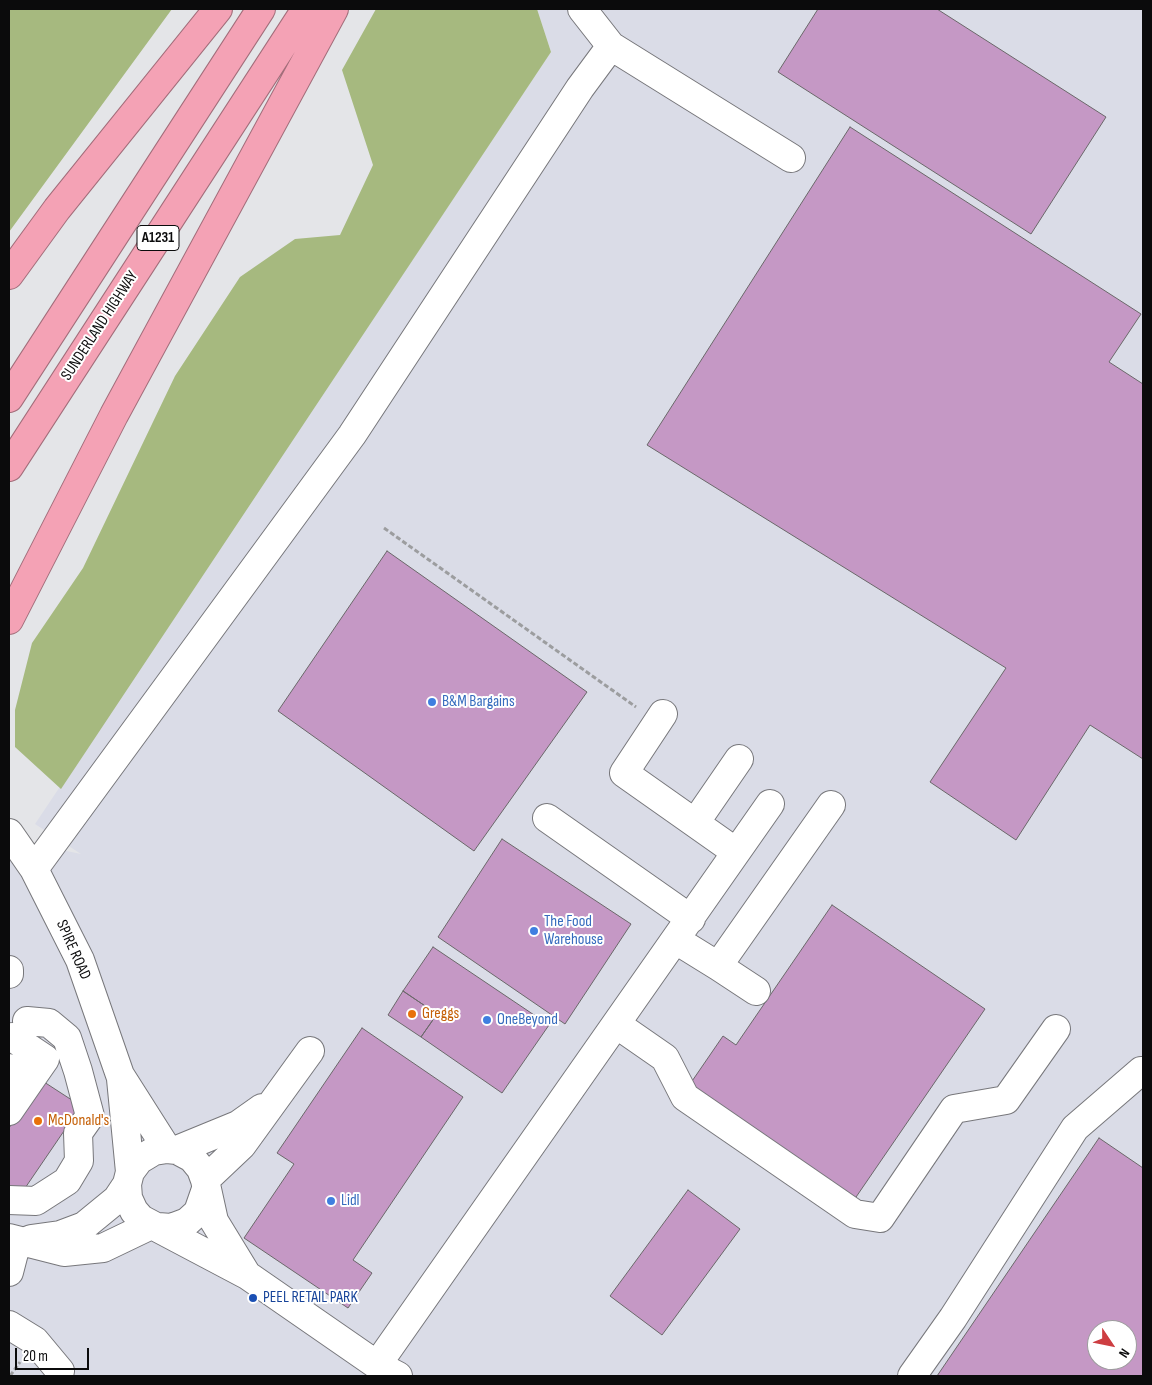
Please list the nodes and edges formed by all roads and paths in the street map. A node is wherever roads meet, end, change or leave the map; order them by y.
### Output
1 (218, 9) edge
2 (262, 9) edge
3 (306, 9) edge
4 (334, 9) edge
5 (582, 9) edge
6 (612, 46) junction
7 (792, 158) dead end
8 (9, 275) edge
9 (9, 398) edge
10 (9, 466) edge
11 (384, 528) dead end
12 (9, 620) edge
13 (660, 718) joint
14 (739, 759) dead end
15 (770, 804) dead end
16 (831, 805) dead end
17 (547, 818) dead end
18 (695, 823) junction
19 (9, 833) edge
20 (736, 852) junction
21 (34, 869) junction
22 (683, 929) junction
23 (718, 966) junction
24 (756, 991) dead end
25 (616, 1024) junction
26 (1056, 1029) dead end
27 (310, 1051) dead end
28 (1143, 1073) edge
29 (19, 1075) edge
30 (120, 1075) junction
31 (278, 1096) junction
32 (9, 1111) edge
33 (172, 1149) junction
34 (128, 1178) junction
35 (205, 1185) junction
36 (18, 1201) edge
37 (155, 1226) junction
38 (13, 1239) edge
39 (9, 1272) edge
40 (247, 1275) junction
41 (9, 1325) edge
42 (388, 1370) edge
43 (60, 1371) dead end
44 (912, 1376) edge

1 - 8 highway
2 - 9 highway, A1231
3 - 10 highway, SUNDERLAND HIGHWAY / A1231
4 - 12 highway
5 - 6 street
6 - 7 street
6 - 21 street
11 - 13 path
13 - 18 street
14 - 18 street
15 - 20 street
16 - 23 street
17 - 22 street
18 - 20 street
19 - 21 street, SPIRE ROAD
20 - 22 street
21 - 30 street, SPIRE ROAD
22 - 23 street
22 - 25 street
23 - 24 street
25 - 26 street
25 - 42 street
27 - 31 street
28 - 44 street
29 - 32 street
29 - 36 street
30 - 33 street, SPIRE ROAD
30 - 34 street, SPIRE ROAD
31 - 33 street
31 - 35 street
33 - 34 street
33 - 35 street, SPIRE ROAD
34 - 37 street, SPIRE ROAD
34 - 38 street
35 - 37 street
35 - 40 street, SPIRE ROAD
37 - 38 street
37 - 40 street, SPIRE ROAD
38 - 39 street
40 - 42 street, SPIRE ROAD
41 - 43 street

